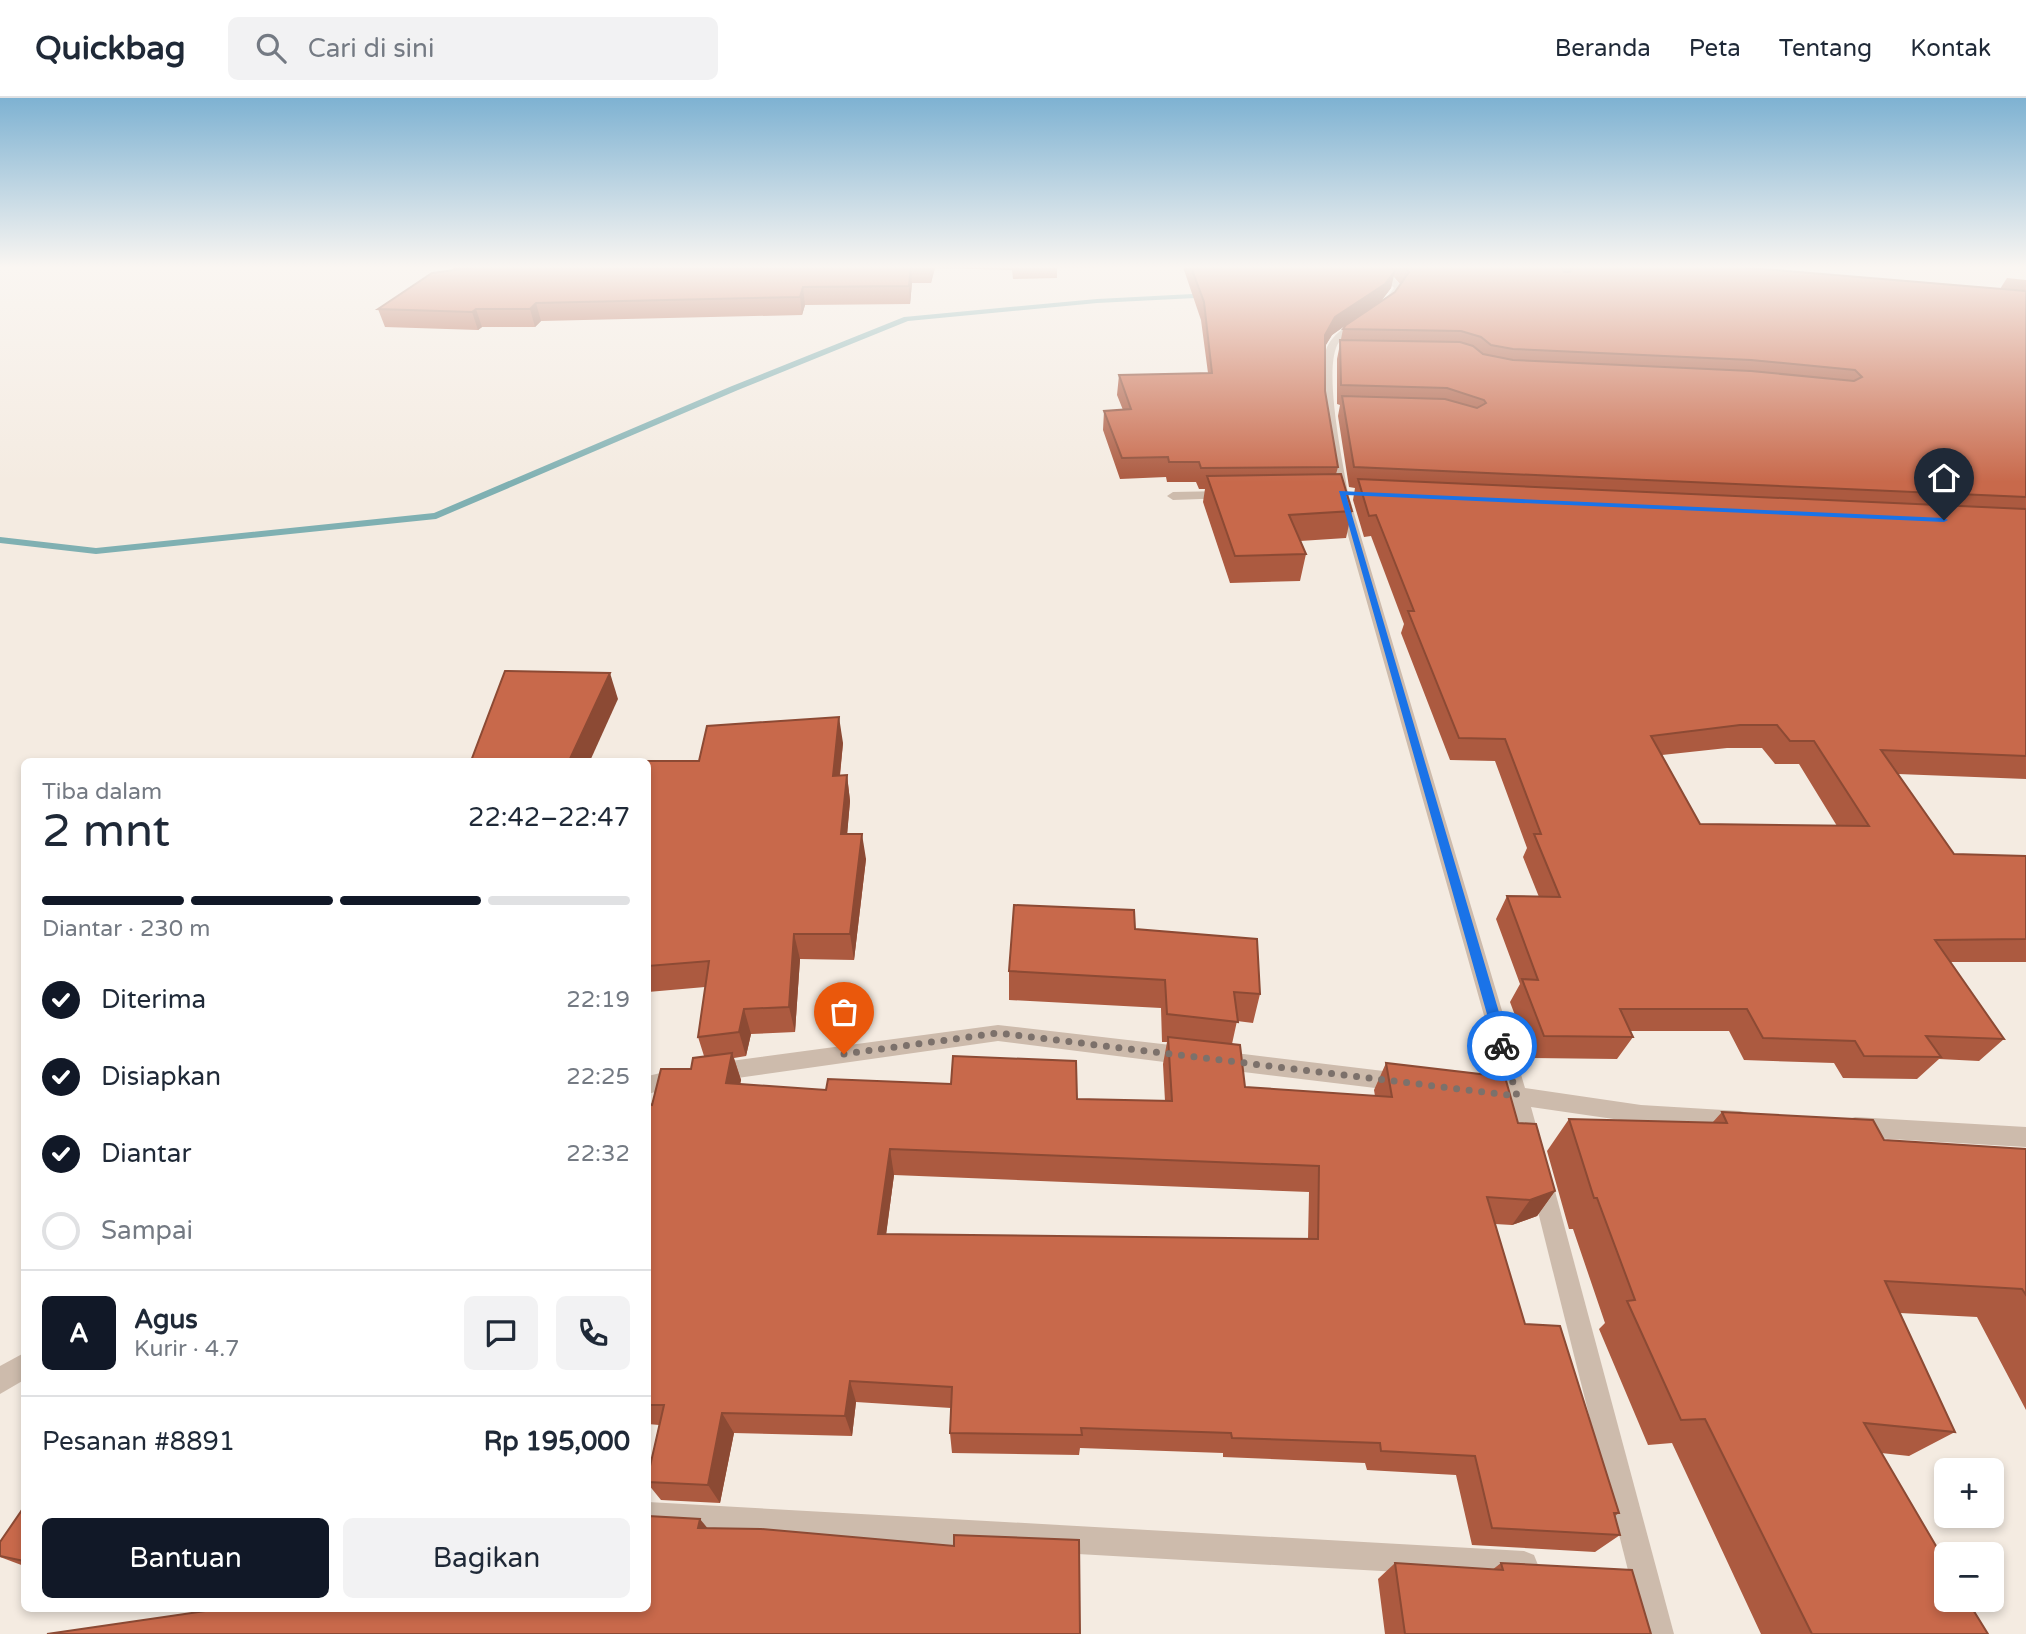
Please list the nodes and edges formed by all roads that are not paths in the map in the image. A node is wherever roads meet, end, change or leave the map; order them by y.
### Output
1 (1336, 339) edge
2 (1238, 495) edge
3 (1174, 496) dead end
4 (651, 1084) edge
5 (1421, 1085) edge
6 (1462, 1090) edge
7 (1517, 1096) junction
8 (1765, 1121) edge
9 (1834, 1125) edge
10 (2026, 1137) edge
11 (21, 1368) edge
12 (0, 1381) edge
13 (651, 1516) edge
14 (1546, 1566) edge
15 (1659, 1634) edge

1 - 7 street
2 - 3 street
4 - 5 street
6 - 7 street
7 - 8 street
7 - 15 street
9 - 10 street
11 - 12 street
13 - 14 street

